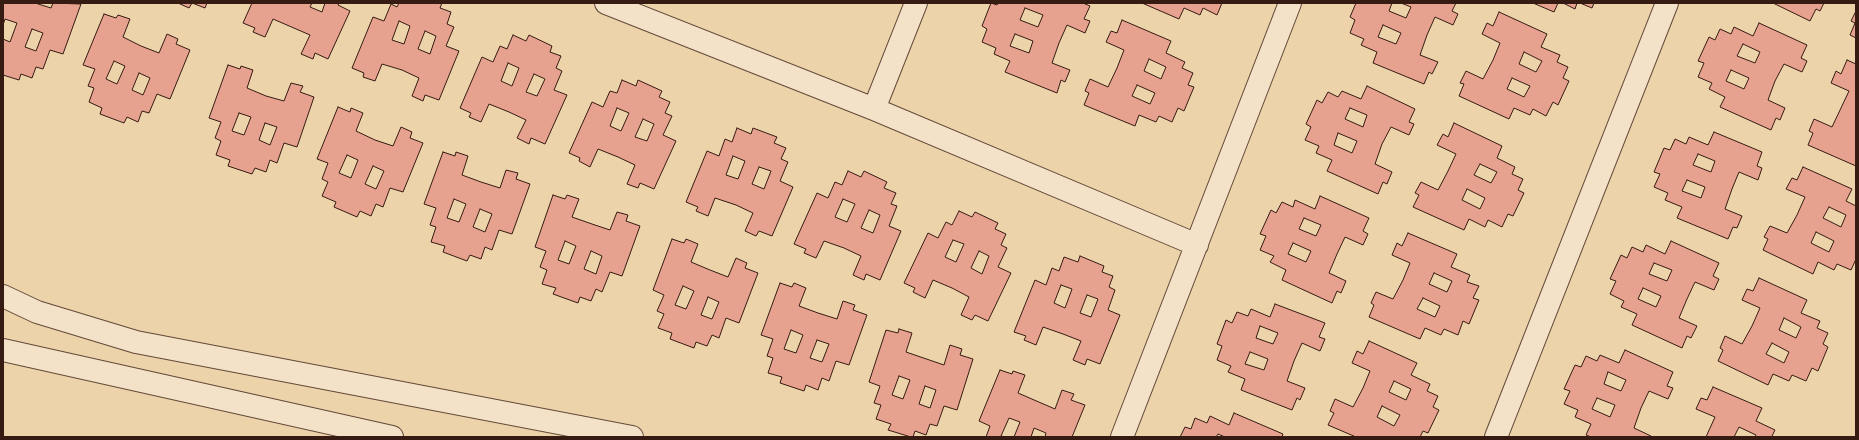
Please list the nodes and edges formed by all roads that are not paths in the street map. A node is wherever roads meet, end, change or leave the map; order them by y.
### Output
1 (606, 3) edge
2 (916, 3) edge
3 (1290, 3) edge
4 (1667, 3) edge
5 (874, 109) junction
6 (1196, 245) junction
7 (3, 296) edge
8 (3, 350) edge
9 (392, 437) edge
10 (632, 437) edge
11 (1122, 437) edge
12 (1496, 437) edge

1 - 5 street
2 - 5 street
3 - 6 street
4 - 12 street
5 - 6 street
6 - 11 street
7 - 10 street
8 - 9 street

